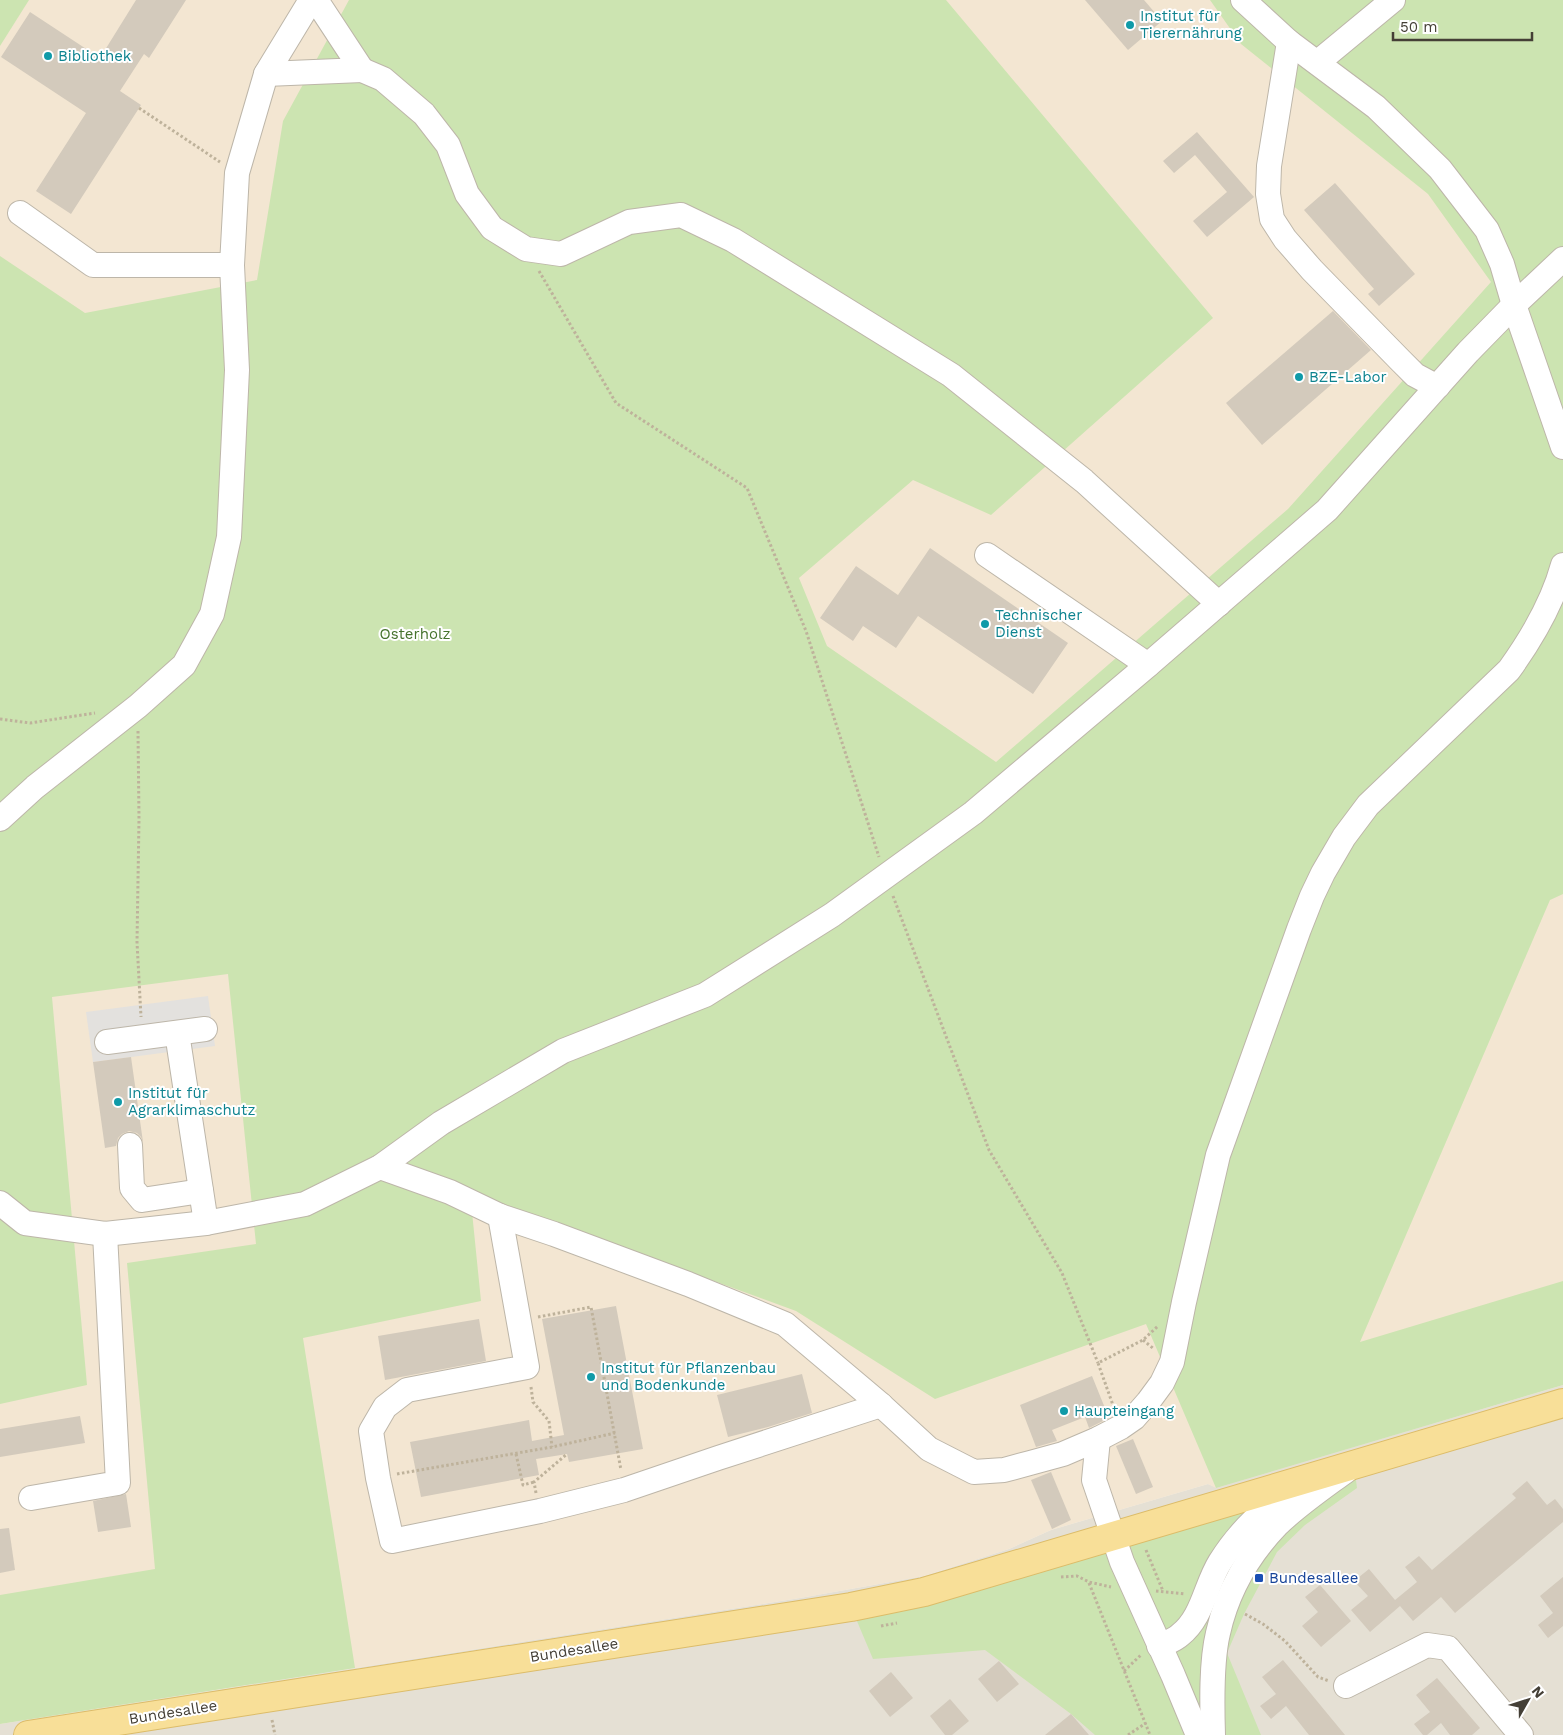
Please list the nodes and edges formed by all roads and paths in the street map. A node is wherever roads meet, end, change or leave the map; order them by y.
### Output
1 (311, 0) edge
2 (316, 0) edge
3 (1243, 0) edge
4 (1393, 0) edge
5 (1289, 42) junction
6 (1318, 62) junction
7 (362, 70) junction
8 (266, 74) junction
9 (139, 108) dead end
10 (237, 173) junction
11 (20, 213) dead end
12 (526, 249) junction
13 (1563, 259) edge
14 (232, 265) junction
15 (1514, 304) junction
16 (1438, 386) junction
17 (1563, 447) edge
18 (986, 554) dead end
19 (1563, 565) edge
20 (1219, 604) junction
21 (1148, 665) junction
22 (138, 706) junction
23 (99, 712) dead end
24 (0, 719) edge
25 (0, 819) edge
26 (885, 876) junction
27 (206, 1029) dead end
28 (177, 1032) junction
29 (143, 1037) junction
30 (107, 1042) dead end
31 (130, 1144) dead end
32 (380, 1167) junction
33 (201, 1191) junction
34 (0, 1203) edge
35 (500, 1216) junction
36 (206, 1223) junction
37 (105, 1234) junction
38 (1184, 1302) junction
39 (518, 1321) junction
40 (1098, 1364) junction
41 (527, 1367) junction
42 (1563, 1403) edge
43 (881, 1405) junction
44 (1121, 1427) junction
45 (615, 1434) junction
46 (1098, 1439) junction
47 (552, 1447) junction
48 (516, 1454) junction
49 (567, 1454) dead end
50 (1063, 1454) junction
51 (1354, 1465) junction
52 (378, 1478) junction
53 (1094, 1480) junction
54 (1301, 1481) junction
55 (534, 1482) junction
56 (624, 1490) junction
57 (31, 1498) dead end
58 (540, 1511) junction
59 (1113, 1536) junction
60 (1077, 1576) dead end
61 (1089, 1582) junction
62 (1135, 1593) junction
63 (1215, 1600) junction
64 (1160, 1646) junction
65 (1346, 1686) joint
66 (1146, 1723) junction
67 (28, 1735) edge
68 (1128, 1735) edge
69 (1150, 1735) edge
70 (1198, 1735) edge
71 (1213, 1735) edge
72 (1521, 1735) edge

1 - 8 street
2 - 7 street
3 - 5 street
4 - 6 street
5 - 6 street
5 - 16 street
6 - 15 street
7 - 8 street
7 - 12 street
8 - 10 street
9 - 10 path
10 - 14 street
11 - 14 street
12 - 20 street
12 - 26 path
13 - 15 street
14 - 22 street
15 - 16 street
15 - 17 street
16 - 20 street
18 - 21 street
19 - 38 street
20 - 21 street
21 - 26 street
22 - 25 street
22 - 29 path
23 - 24 path
26 - 32 street
26 - 40 path
27 - 28 street
28 - 29 street
28 - 33 street
29 - 30 street
31 - 33 street
32 - 35 street
32 - 36 street
33 - 36 street
34 - 37 street
35 - 39 street
35 - 43 street
36 - 37 street
37 - 57 street
38 - 40 path
38 - 44 street
39 - 41 street
39 - 45 path
40 - 44 path
41 - 47 path
41 - 52 street
42 - 51 main road, Bundesallee
43 - 50 street
43 - 56 street
44 - 46 street
45 - 47 path
45 - 56 path
46 - 50 street
46 - 53 street
47 - 48 path
48 - 52 path
48 - 55 path
49 - 55 path
50 - 53 street
51 - 54 main road, Bundesallee
51 - 63 street, Bundesallee
52 - 58 street
53 - 59 street
54 - 59 main road, Bundesallee
54 - 63 street, Bundesallee
55 - 58 path
56 - 58 street
59 - 62 street
59 - 67 main road, Bundesallee
60 - 61 path
61 - 62 path
61 - 66 path
62 - 63 path
62 - 64 street
63 - 64 street, Bundesallee
63 - 65 path
63 - 71 street, Bundesallee
64 - 70 street
65 - 72 street
66 - 68 path
66 - 69 path

